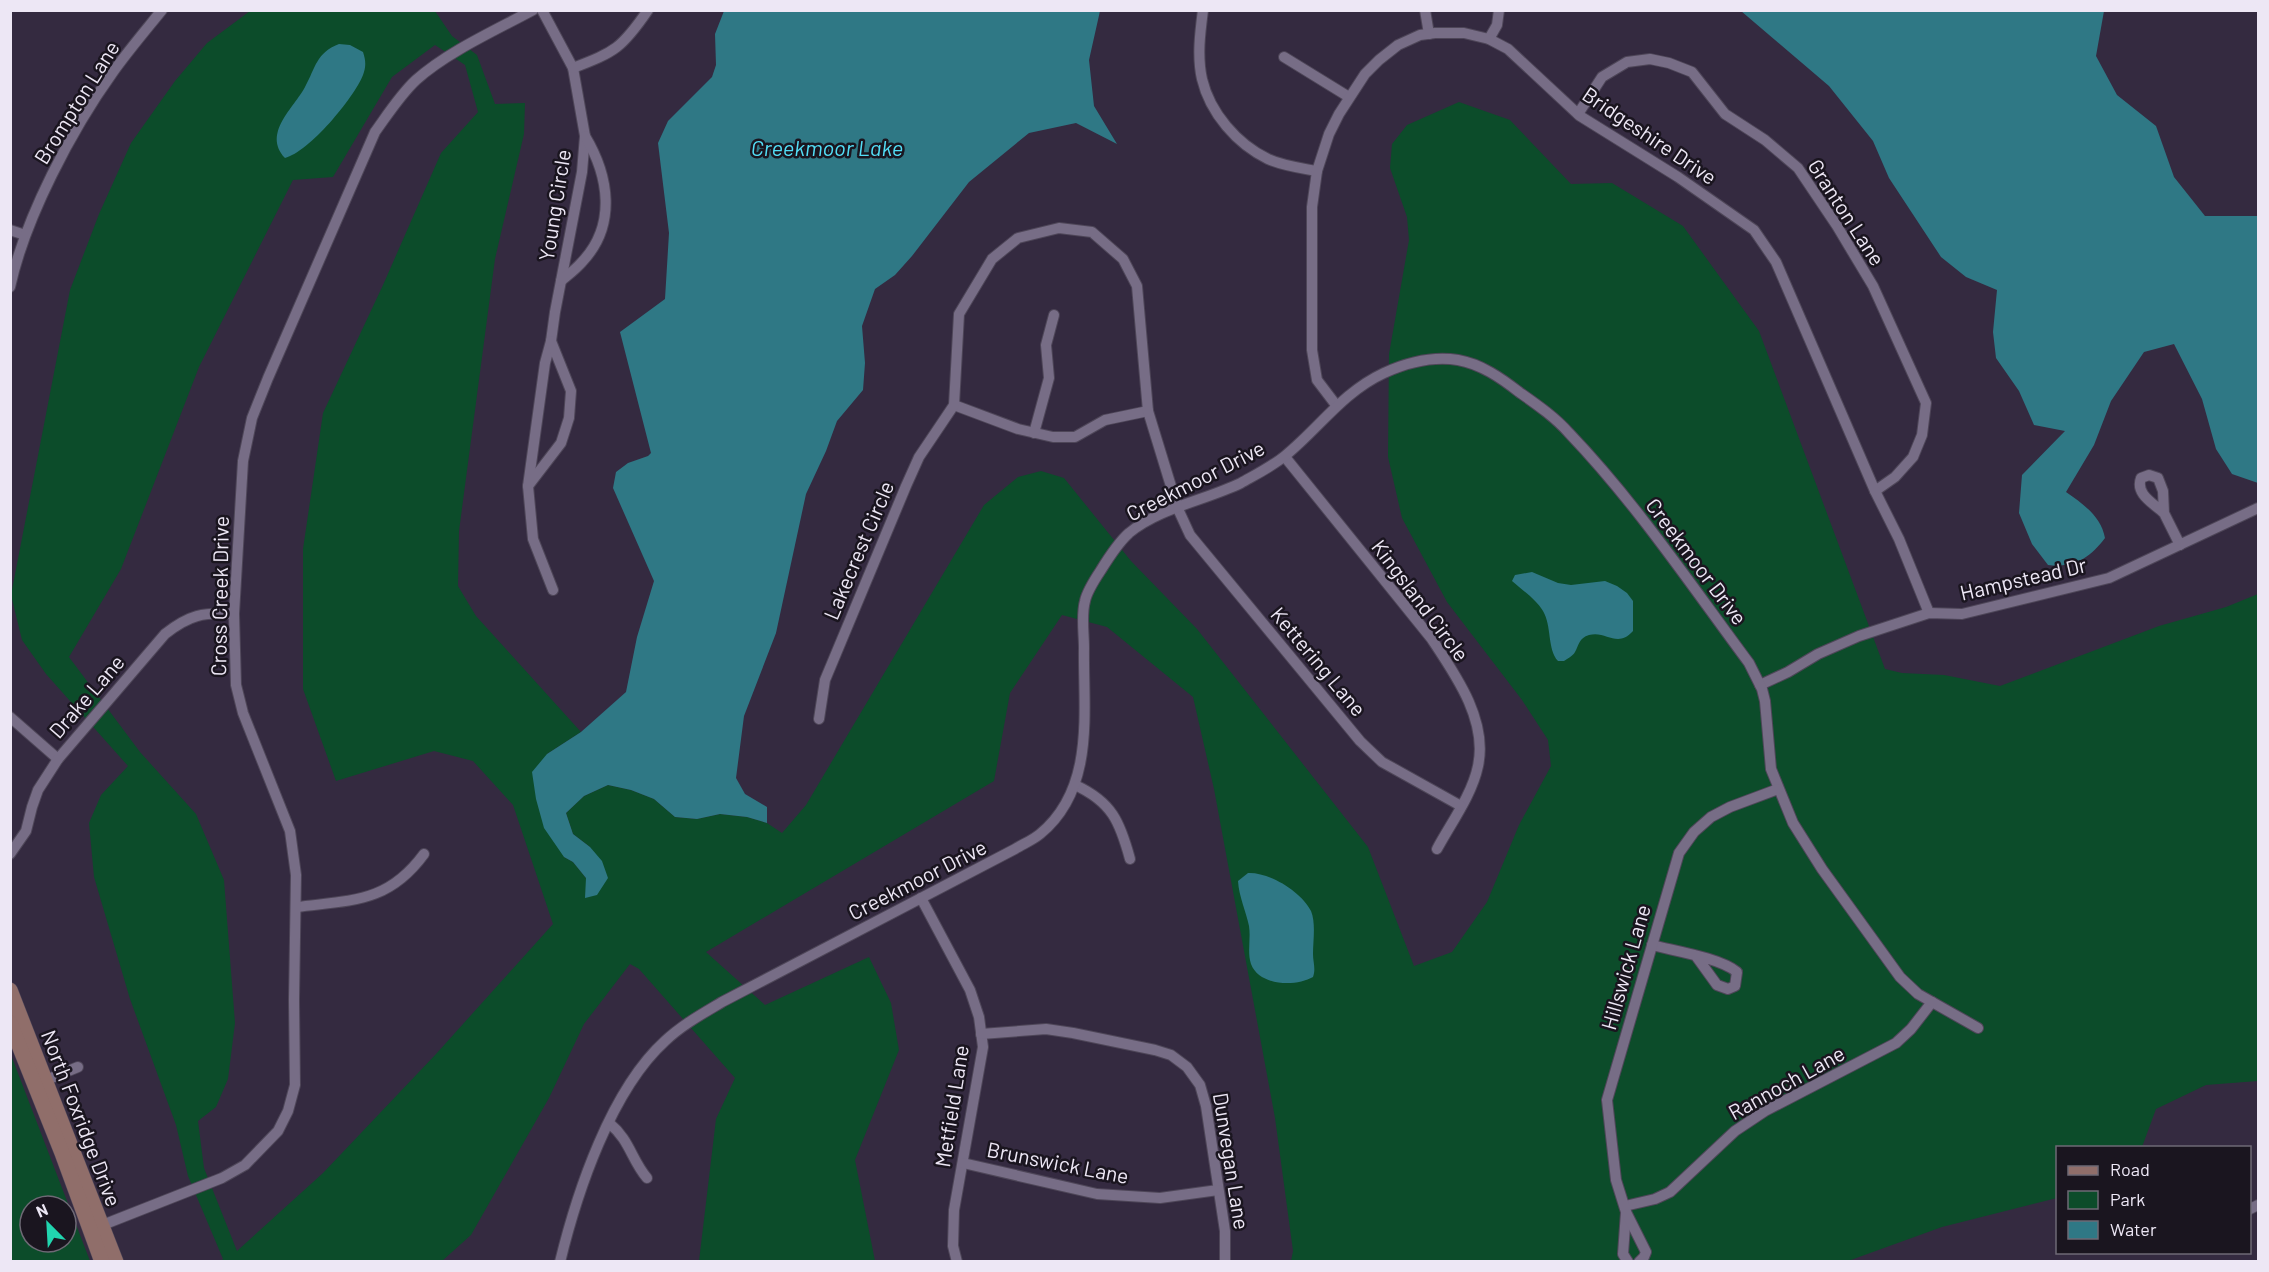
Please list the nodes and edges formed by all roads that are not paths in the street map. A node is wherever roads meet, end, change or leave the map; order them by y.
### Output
1 (162, 10) edge
2 (533, 10) edge
3 (542, 10) edge
4 (648, 10) edge
5 (1203, 10) edge
6 (1425, 10) edge
7 (1499, 10) edge
8 (1429, 33) junction
9 (1489, 39) junction
10 (1284, 57) dead end
11 (573, 68) junction
12 (1349, 97) junction
13 (1578, 114) junction
14 (585, 136) junction
15 (1317, 171) junction
16 (10, 230) edge
17 (25, 235) junction
18 (561, 281) junction
19 (10, 287) edge
20 (1054, 315) dead end
21 (551, 340) junction
22 (954, 405) junction
23 (1336, 405) junction
24 (1148, 411) junction
25 (1034, 432) junction
26 (1285, 457) junction
27 (528, 486) junction
28 (1875, 491) junction
29 (2259, 508) edge
30 (1178, 509) junction
31 (2164, 513) dead end
32 (2180, 545) junction
33 (553, 590) dead end
34 (1929, 613) junction
35 (234, 614) junction
36 (1760, 685) junction
37 (10, 717) edge
38 (819, 719) dead end
39 (58, 759) junction
40 (1075, 785) junction
41 (1778, 789) junction
42 (1461, 806) junction
43 (1437, 849) dead end
44 (10, 854) edge
45 (424, 854) dead end
46 (1131, 859) dead end
47 (921, 898) junction
48 (297, 907) junction
49 (1652, 945) junction
50 (1696, 956) dead end
51 (10, 990) edge
52 (1932, 1002) junction
53 (10, 1023) edge
54 (1978, 1028) dead end
55 (981, 1034) junction
56 (78, 1067) dead end
57 (40, 1082) junction
58 (609, 1123) junction
59 (963, 1163) junction
60 (647, 1178) dead end
61 (1218, 1190) junction
62 (1625, 1209) junction
63 (95, 1228) junction
64 (102, 1262) edge
65 (116, 1262) edge
66 (560, 1262) edge
67 (957, 1262) edge
68 (1226, 1262) edge
69 (1628, 1262) edge
70 (1640, 1262) edge

1 - 17 street, Brompton Lane
2 - 35 street, Cross Creek Drive
3 - 11 street, Young Circle
4 - 11 street
5 - 15 street
6 - 8 street
7 - 9 street
8 - 9 street, Bridgeshire Drive
8 - 12 street, Bridgeshire Drive
9 - 13 street, Bridgeshire Drive
10 - 12 street
11 - 14 street, Young Circle
12 - 15 street, Bridgeshire Drive
13 - 28 street, Bridgeshire Drive
13 - 28 street, Granton Lane
14 - 18 street, Young Circle
14 - 18 street, Young Circle
15 - 23 street, Bridgeshire Drive
16 - 17 street
17 - 19 street, Brompton Lane
18 - 21 street, Young Circle
20 - 25 street
21 - 27 street, Young Circle
21 - 27 street
22 - 24 street
22 - 25 street
22 - 38 street, Lakecrest Circle
23 - 26 street, Creekmoor Drive
23 - 36 street, Creekmoor Drive
24 - 25 street
24 - 30 street
26 - 30 street, Creekmoor Drive
26 - 42 street, Kingsland Circle
27 - 33 street, Young Circle
28 - 34 street, Bridgeshire Drive
29 - 32 street, Hampstead Dr
30 - 40 street, Creekmoor Drive
30 - 42 street, Kettering Lane
31 - 32 street
32 - 34 street, Hampstead Dr
34 - 36 street, Hampstead Dr
35 - 39 street, Drake Lane
35 - 48 street, Cross Creek Drive
36 - 41 street, Creekmoor Drive
37 - 39 street
39 - 44 street, Drake Lane
40 - 46 street
40 - 47 street, Creekmoor Drive
41 - 49 street, Hillswick Lane
41 - 52 street, Creekmoor Drive
42 - 43 street, Kingsland Circle
45 - 48 street
47 - 55 street, Metfield Lane
47 - 58 street, Creekmoor Drive
48 - 63 street, Cross Creek Drive
49 - 50 street
49 - 62 street, Hillswick Lane
51 - 57 street, North Foxridge Drive
52 - 54 street, Creekmoor Drive
52 - 62 street, Rannoch Lane
53 - 57 street, North Foxridge Drive
55 - 59 street, Metfield Lane
55 - 61 street, Dunvegan Lane
56 - 57 street
57 - 63 street, North Foxridge Drive
58 - 60 street
58 - 66 street, Creekmoor Drive
59 - 61 street, Brunswick Lane
59 - 67 street, Metfield Lane
61 - 68 street, Dunvegan Lane
62 - 69 street
62 - 70 street
63 - 64 street, North Foxridge Drive
63 - 65 street, North Foxridge Drive

